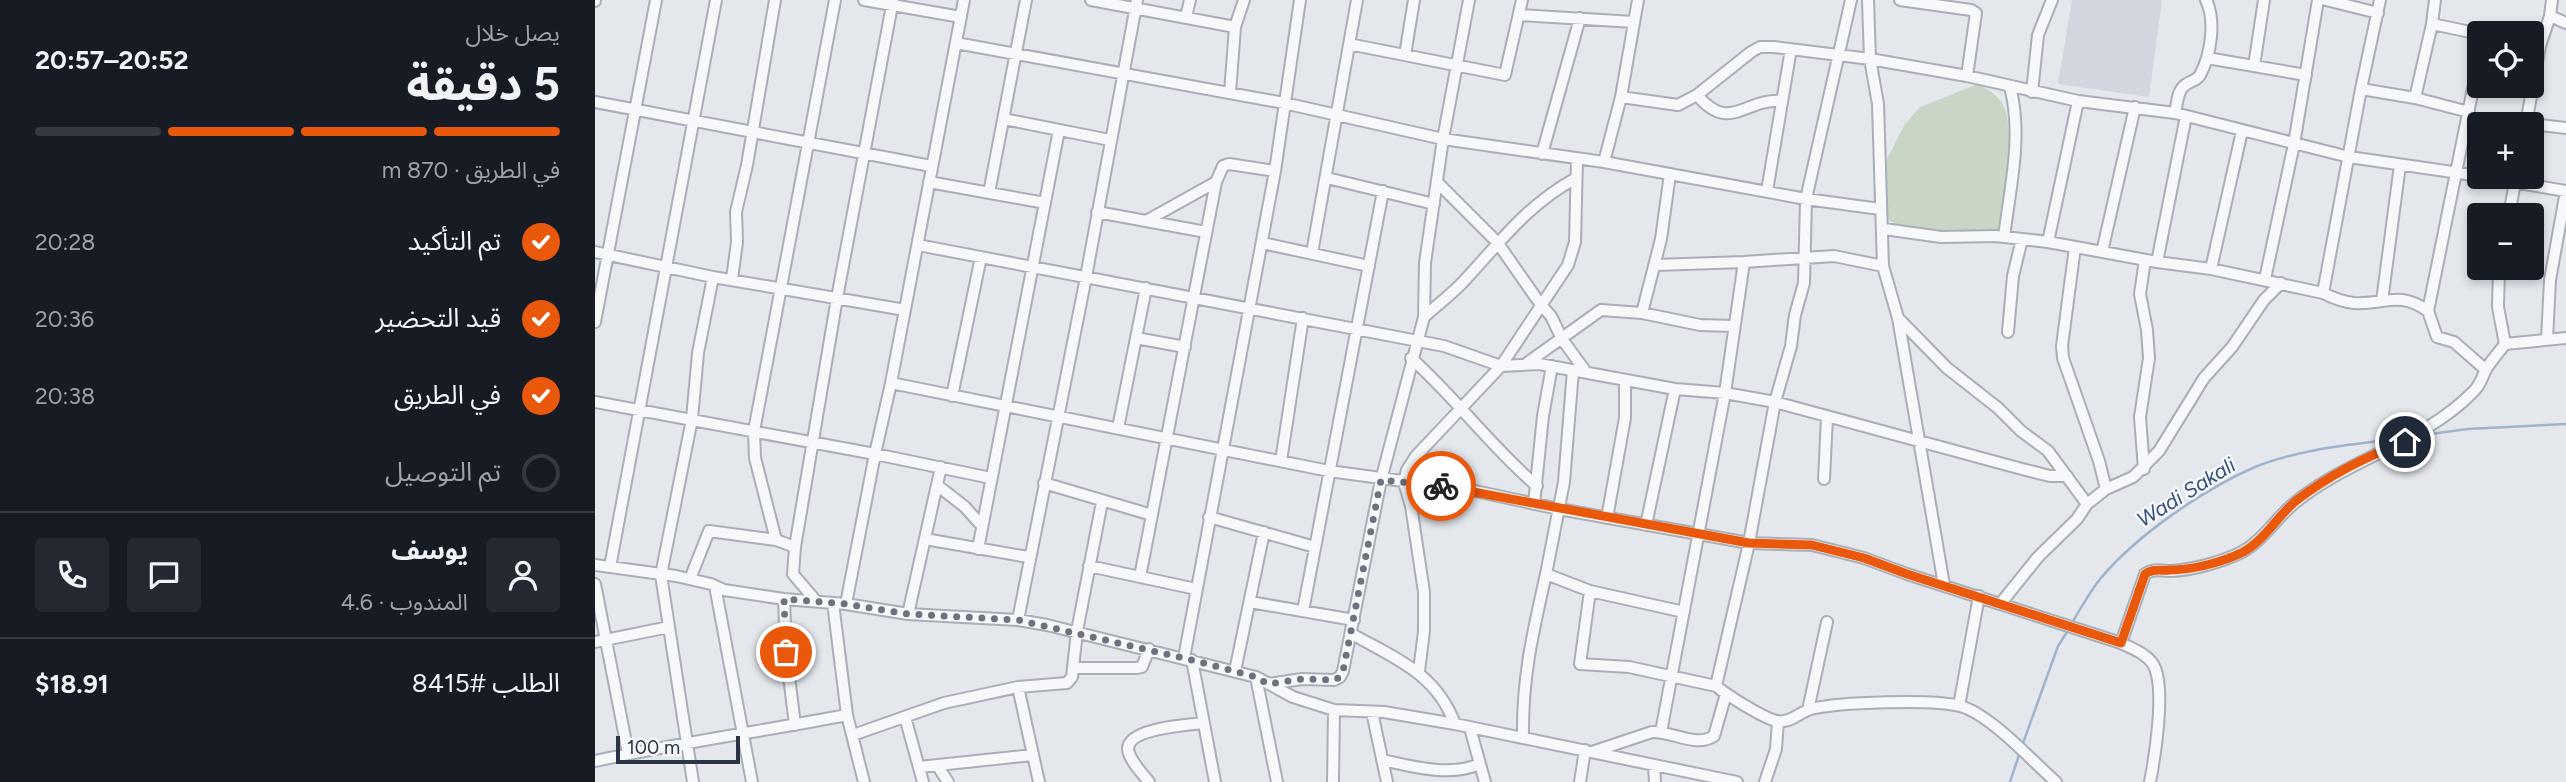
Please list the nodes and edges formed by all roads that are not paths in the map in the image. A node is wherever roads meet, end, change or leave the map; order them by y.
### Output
1 (656, 0) edge
2 (716, 0) edge
3 (775, 0) edge
4 (835, 0) edge
5 (864, 0) edge
6 (964, 0) edge
7 (1026, 0) edge
8 (1091, 0) edge
9 (1190, 0) edge
10 (1244, 0) edge
11 (1300, 0) edge
12 (1357, 0) edge
13 (1414, 0) edge
14 (1469, 0) edge
15 (1522, 0) edge
16 (1638, 0) edge
17 (1851, 0) edge
18 (1868, 0) edge
19 (1900, 0) edge
20 (2052, 0) edge
21 (2206, 0) edge
22 (2264, 0) edge
23 (2318, 0) edge
24 (2326, 0) edge
25 (2380, 0) edge
26 (2435, 0) edge
27 (2553, 0) edge
28 (1925, 2) edge
29 (892, 3) edge
30 (1136, 4) edge
31 (2378, 13) junction
32 (1520, 15) junction
33 (2550, 16) junction
34 (1186, 17) junction
35 (961, 18) junction
36 (1580, 18) junction
37 (1634, 22) junction
38 (2566, 23) edge
39 (2432, 24) junction
40 (1235, 27) junction
41 (2544, 29) edge
42 (2467, 31) edge
43 (956, 43) junction
44 (1349, 44) junction
45 (1791, 49) junction
46 (1016, 54) junction
47 (1405, 55) junction
48 (1837, 55) junction
49 (1870, 58) junction
50 (2207, 58) junction
51 (2254, 66) junction
52 (1457, 67) junction
53 (1123, 73) junction
54 (2306, 75) junction
55 (1967, 76) junction
56 (2010, 87) junction
57 (2361, 89) junction
58 (2032, 92) junction
59 (1230, 93) junction
60 (1697, 95) junction
61 (1621, 97) junction
62 (2415, 98) junction
63 (2472, 98) edge
64 (1782, 101) junction
65 (2078, 101) junction
66 (595, 102) edge
67 (1284, 103) junction
68 (2136, 107) junction
69 (635, 111) junction
70 (2469, 112) joint
71 (2181, 114) junction
72 (1338, 115) junction
73 (1004, 119) junction
74 (695, 122) junction
75 (2467, 122) edge
76 (2544, 125) edge
77 (2566, 128) edge
78 (1059, 130) junction
79 (752, 131) junction
80 (2242, 131) junction
81 (1443, 139) junction
82 (1110, 140) junction
83 (808, 143) junction
84 (2294, 144) junction
85 (864, 154) junction
86 (1542, 154) junction
87 (2349, 157) junction
88 (1577, 159) junction
89 (1604, 162) junction
90 (2400, 165) junction
91 (931, 166) junction
92 (1275, 171) junction
93 (1670, 174) junction
94 (2457, 174) junction
95 (2467, 175) edge
96 (1327, 178) junction
97 (1576, 178) junction
98 (929, 181) junction
99 (1216, 182) junction
100 (1437, 183) junction
101 (2544, 186) edge
102 (1383, 191) junction
103 (1767, 191) junction
104 (2566, 191) edge
105 (989, 193) junction
106 (1806, 199) junction
107 (1045, 204) junction
108 (1434, 204) junction
109 (1880, 208) junction
110 (1097, 212) junction
111 (1146, 221) junction
112 (1884, 229) junction
113 (1206, 232) junction
114 (2004, 237) junction
115 (2022, 239) junction
116 (1497, 242) junction
117 (2048, 242) junction
118 (1262, 243) junction
119 (918, 245) junction
120 (2075, 247) junction
121 (595, 252) edge
122 (2102, 252) junction
123 (1312, 253) junction
124 (607, 255) junction
125 (981, 257) junction
126 (1803, 259) junction
127 (2145, 260) junction
128 (1744, 262) junction
129 (2157, 262) junction
130 (1655, 265) junction
131 (665, 266) junction
132 (1369, 266) junction
133 (1883, 266) junction
134 (1033, 268) junction
135 (2211, 269) junction
136 (713, 277) junction
137 (1086, 277) junction
138 (732, 279) junction
139 (2265, 279) junction
140 (2499, 280) edge
141 (2281, 283) junction
142 (781, 287) junction
143 (1146, 288) junction
144 (2323, 293) junction
145 (1194, 297) junction
146 (837, 298) junction
147 (2382, 301) junction
148 (1541, 305) junction
149 (1250, 307) junction
150 (905, 310) junction
151 (2428, 312) junction
152 (1642, 313) junction
153 (1423, 317) junction
154 (1303, 318) junction
155 (1898, 318) junction
156 (595, 322) edge
157 (1733, 326) junction
158 (1358, 329) junction
159 (2008, 332) dead end
160 (1136, 338) junction
161 (2566, 338) edge
162 (1562, 339) junction
163 (2547, 339) junction
164 (1416, 341) junction
165 (2505, 344) junction
166 (1185, 347) junction
167 (1411, 358) junction
168 (1527, 363) junction
169 (1501, 366) junction
170 (1552, 366) junction
171 (1573, 370) junction
172 (2486, 370) junction
173 (1586, 372) junction
174 (1625, 380) junction
175 (891, 383) junction
176 (1675, 390) junction
177 (1725, 394) junction
178 (953, 396) junction
179 (595, 402) edge
180 (1775, 402) junction
181 (1005, 406) junction
182 (1461, 409) junction
183 (638, 410) junction
184 (1059, 417) junction
185 (1826, 417) junction
186 (692, 419) junction
187 (1118, 428) junction
188 (754, 431) junction
189 (1167, 438) junction
190 (1918, 440) junction
191 (812, 442) junction
192 (1221, 449) junction
193 (875, 454) junction
194 (1280, 461) junction
195 (941, 467) junction
196 (2144, 469) junction
197 (1329, 471) junction
198 (2067, 476) junction
199 (991, 478) junction
200 (1824, 479) dead end
201 (1381, 480) junction
202 (1404, 482) junction
203 (1044, 483) junction
204 (937, 485) junction
205 (1537, 486) junction
206 (2106, 489) junction
207 (1102, 502) junction
208 (1534, 504) junction
209 (2087, 504) junction
210 (1559, 509) junction
211 (1151, 516) junction
212 (1209, 517) junction
213 (1607, 518) junction
214 (1646, 525) junction
215 (982, 526) junction
216 (1264, 532) junction
217 (1699, 534) junction
218 (925, 539) junction
219 (776, 540) junction
220 (1749, 543) junction
221 (795, 547) junction
222 (1315, 547) junction
223 (978, 549) junction
224 (1028, 557) junction
225 (595, 565) edge
226 (610, 566) junction
227 (1089, 566) junction
228 (1546, 574) junction
229 (661, 575) junction
230 (1140, 577) junction
231 (689, 579) junction
232 (595, 584) edge
233 (1944, 585) junction
234 (715, 586) junction
235 (1196, 589) junction
236 (1590, 591) junction
237 (1979, 596) junction
238 (784, 599) junction
239 (816, 601) junction
240 (1249, 602) junction
241 (833, 603) junction
242 (2001, 603) junction
243 (846, 604) junction
244 (1303, 611) junction
245 (1683, 612) junction
246 (908, 614) junction
247 (1018, 620) junction
248 (1354, 620) junction
249 (1828, 622) dead end
250 (669, 627) junction
251 (1077, 632) junction
252 (1352, 634) junction
253 (600, 641) edge
254 (2121, 643) junction
255 (1149, 649) junction
256 (1188, 659) junction
257 (1073, 668) junction
258 (1235, 671) junction
259 (1419, 671) junction
260 (1671, 676) junction
261 (1256, 677) junction
262 (1268, 684) junction
263 (1716, 686) junction
264 (1018, 687) junction
265 (1727, 694) junction
266 (1959, 706) junction
267 (1334, 710) junction
268 (1808, 710) junction
269 (1372, 712) junction
270 (847, 715) junction
271 (905, 717) junction
272 (1778, 721) junction
273 (1204, 723) junction
274 (1455, 724) junction
275 (795, 725) junction
276 (1470, 728) junction
277 (1661, 732) junction
278 (743, 735) junction
279 (853, 735) junction
280 (1523, 738) junction
281 (686, 741) junction
282 (1588, 751) junction
283 (628, 753) junction
284 (1033, 755) junction
285 (1383, 760) junction
286 (595, 761) edge
287 (1481, 764) junction
288 (937, 765) junction
289 (1654, 766) junction
290 (919, 767) junction
291 (861, 781) edge
292 (692, 782) edge
293 (752, 782) edge
294 (923, 782) edge
295 (948, 782) edge
296 (1038, 782) edge
297 (1149, 782) edge
298 (1215, 782) edge
299 (1277, 782) edge
300 (1333, 782) edge
301 (1387, 782) edge
302 (1485, 782) edge
303 (1580, 782) edge
304 (1655, 782) edge
305 (1737, 782) edge
306 (1765, 782) edge
307 (2056, 782) edge
308 (2150, 782) edge

1 - 69 street
2 - 74 street
3 - 79 street
4 - 83 street
5 - 29 street
6 - 35 street
7 - 46 street
8 - 30 street
9 - 34 street
10 - 40 street
11 - 67 street
12 - 44 street
13 - 47 street
14 - 52 street
15 - 32 street
16 - 37 street
17 - 48 street
18 - 49 street
19 - 28 street
20 - 58 street
21 - 50 street
22 - 51 street
23 - 54 street
24 - 31 street
25 - 31 street
26 - 39 street
27 - 33 street
28 - 55 street
29 - 35 street
29 - 85 street
30 - 34 street
30 - 53 street
31 - 57 street
32 - 36 street
32 - 52 street
33 - 38 street
33 - 41 street
34 - 40 street
35 - 43 street
36 - 37 street
36 - 86 street
37 - 61 street
39 - 42 street
39 - 62 street
40 - 59 street
43 - 46 street
43 - 91 street
44 - 47 street
44 - 72 street
45 - 48 street
45 - 60 street
45 - 64 street
46 - 53 street
46 - 73 street
47 - 52 street
48 - 49 street
48 - 106 street
49 - 55 street
49 - 109 street
50 - 51 street
50 - 71 street
51 - 54 street
52 - 81 street
53 - 59 street
53 - 82 street
54 - 84 street
55 - 56 street
56 - 58 street
56 - 114 street
57 - 62 street
57 - 87 street
58 - 65 street
59 - 67 street
60 - 61 street
60 - 64 street
61 - 89 street
62 - 70 street
63 - 70 street
64 - 103 street
65 - 68 street
65 - 117 street
66 - 69 street
67 - 72 street
67 - 92 street
68 - 71 street
68 - 122 street
69 - 74 street
69 - 124 street
71 - 80 street
71 - 129 street
72 - 81 street
72 - 96 street
73 - 78 street
73 - 105 street
74 - 79 street
74 - 131 street
75 - 94 street
76 - 77 street
78 - 82 street
78 - 107 street
79 - 83 street
79 - 138 street
80 - 84 street
80 - 135 street
81 - 86 street
81 - 100 street
82 - 110 street
83 - 85 street
83 - 142 street
84 - 87 street
84 - 139 street
85 - 91 street
85 - 146 street
86 - 88 street
87 - 90 street
87 - 144 street
88 - 89 street
88 - 97 street
89 - 93 street
90 - 94 street
90 - 147 street
91 - 98 street
92 - 99 street
92 - 118 street
93 - 103 street
93 - 130 street
94 - 95 street
94 - 151 street
96 - 102 street
96 - 123 street
97 - 116 street
97 - 148 street
98 - 105 street
98 - 119 street
99 - 111 street
99 - 113 street
100 - 108 street
100 - 116 street
101 - 104 street
102 - 108 street
102 - 132 street
103 - 106 street
104 - 163 street
105 - 107 street
106 - 109 street
106 - 126 street
107 - 134 street
108 - 153 street
109 - 112 street
110 - 111 street
110 - 137 street
111 - 113 street
112 - 114 street
112 - 133 street
113 - 145 street
114 - 115 street
115 - 117 street
115 - 159 street
116 - 148 street
116 - 153 street
117 - 120 street
118 - 123 street
118 - 149 street
119 - 125 street
119 - 150 street
120 - 122 street
120 - 206 street
121 - 124 street
122 - 127 street
123 - 132 street
124 - 131 street
124 - 156 street
125 - 134 street
125 - 178 street
126 - 128 street
126 - 133 street
126 - 180 street
127 - 129 street
127 - 196 street
128 - 130 street
128 - 157 street
129 - 135 street
130 - 152 street
131 - 136 street
131 - 183 street
132 - 158 street
133 - 155 street
134 - 137 street
134 - 181 street
135 - 139 street
136 - 138 street
136 - 186 street
137 - 143 street
137 - 184 street
138 - 142 street
139 - 141 street
140 - 165 street
141 - 144 street
141 - 196 street
142 - 146 street
142 - 188 street
143 - 145 street
143 - 160 street
144 - 147 street
145 - 149 street
145 - 166 street
146 - 150 street
146 - 191 street
147 - 151 street
148 - 162 street
148 - 169 street
149 - 154 street
149 - 192 street
150 - 175 street
151 - 172 street
152 - 157 street
152 - 162 street
153 - 164 street
154 - 158 street
154 - 194 street
155 - 190 street
155 - 198 street
157 - 177 street
158 - 164 street
158 - 197 street
160 - 166 street
160 - 187 street
161 - 163 street
162 - 168 street
162 - 173 street
163 - 165 street
164 - 167 street
164 - 169 street
165 - 172 street
166 - 189 street
167 - 182 street
167 - 201 street
168 - 169 street
168 - 170 street
169 - 182 street
170 - 171 street
170 - 205 street
171 - 173 street
171 - 210 street
172 - 254 street
173 - 174 street
174 - 176 street
174 - 213 street
175 - 178 street
175 - 193 street
176 - 177 street
176 - 214 street
177 - 180 street
177 - 217 street
178 - 181 street
179 - 183 street
180 - 185 street
180 - 220 street
181 - 184 street
181 - 199 street
182 - 202 street
182 - 205 street
183 - 186 street
183 - 226 street
184 - 187 street
184 - 203 street
185 - 190 street
185 - 200 street
186 - 188 street
186 - 229 street
187 - 189 street
188 - 191 street
188 - 219 street
189 - 192 street
189 - 211 street
190 - 198 street
190 - 233 street
191 - 193 street
191 - 221 street
192 - 194 street
192 - 212 street
193 - 195 street
193 - 243 street
194 - 197 street
195 - 199 street
195 - 204 street
196 - 206 street
197 - 201 street
197 - 222 street
198 - 209 street
199 - 215 street
201 - 202 street
201 - 248 street
202 - 208 street
202 - 259 street
203 - 207 street
203 - 224 street
204 - 215 street
204 - 218 street
205 - 208 street
206 - 209 street
207 - 211 street
207 - 227 street
208 - 210 street
209 - 242 street
210 - 213 street
210 - 228 street
211 - 230 street
212 - 216 street
212 - 235 street
213 - 214 street
214 - 217 street
215 - 223 street
216 - 222 street
216 - 240 street
217 - 220 street
217 - 245 street
218 - 223 street
218 - 246 street
219 - 221 street
219 - 231 street
220 - 233 street
220 - 263 street
221 - 239 street
222 - 244 street
223 - 224 street
224 - 247 street
225 - 226 street
226 - 229 street
227 - 230 street
227 - 251 street
228 - 236 street
228 - 280 street
229 - 231 street
229 - 250 street
230 - 235 street
231 - 234 street
232 - 253 street
233 - 237 street
234 - 238 street
234 - 278 street
235 - 256 street
236 - 245 street
236 - 260 street
237 - 242 street
237 - 266 street
238 - 239 street
238 - 275 street
239 - 241 street
240 - 244 street
240 - 258 street
241 - 243 street
241 - 270 street
242 - 254 street
243 - 246 street
244 - 248 street
245 - 260 street
246 - 247 street
247 - 251 street
248 - 252 street
249 - 268 street
250 - 253 street
250 - 281 street
251 - 255 street
251 - 257 street
252 - 259 street
252 - 262 street
253 - 283 street
254 - 308 street
255 - 256 street
255 - 257 street
256 - 258 street
256 - 273 street
257 - 264 street
258 - 261 street
259 - 274 street
260 - 263 street
260 - 277 street
261 - 262 street
261 - 299 street
262 - 267 street
263 - 265 street
264 - 271 street
264 - 284 street
265 - 272 street
265 - 277 street
266 - 268 street
266 - 307 street
267 - 269 street
267 - 300 street
268 - 272 street
269 - 274 street
269 - 285 street
270 - 275 street
270 - 279 street
271 - 279 street
271 - 290 street
272 - 306 street
273 - 297 street
273 - 298 street
274 - 276 street
275 - 278 street
276 - 280 street
276 - 287 street
277 - 282 street
278 - 281 street
278 - 293 street
279 - 291 street
280 - 282 street
281 - 283 street
281 - 292 street
282 - 289 street
282 - 303 street
283 - 286 street
284 - 288 street
284 - 296 street
285 - 287 street
285 - 301 street
287 - 302 street
288 - 290 street
288 - 295 street
289 - 304 street
289 - 305 street
290 - 294 street

